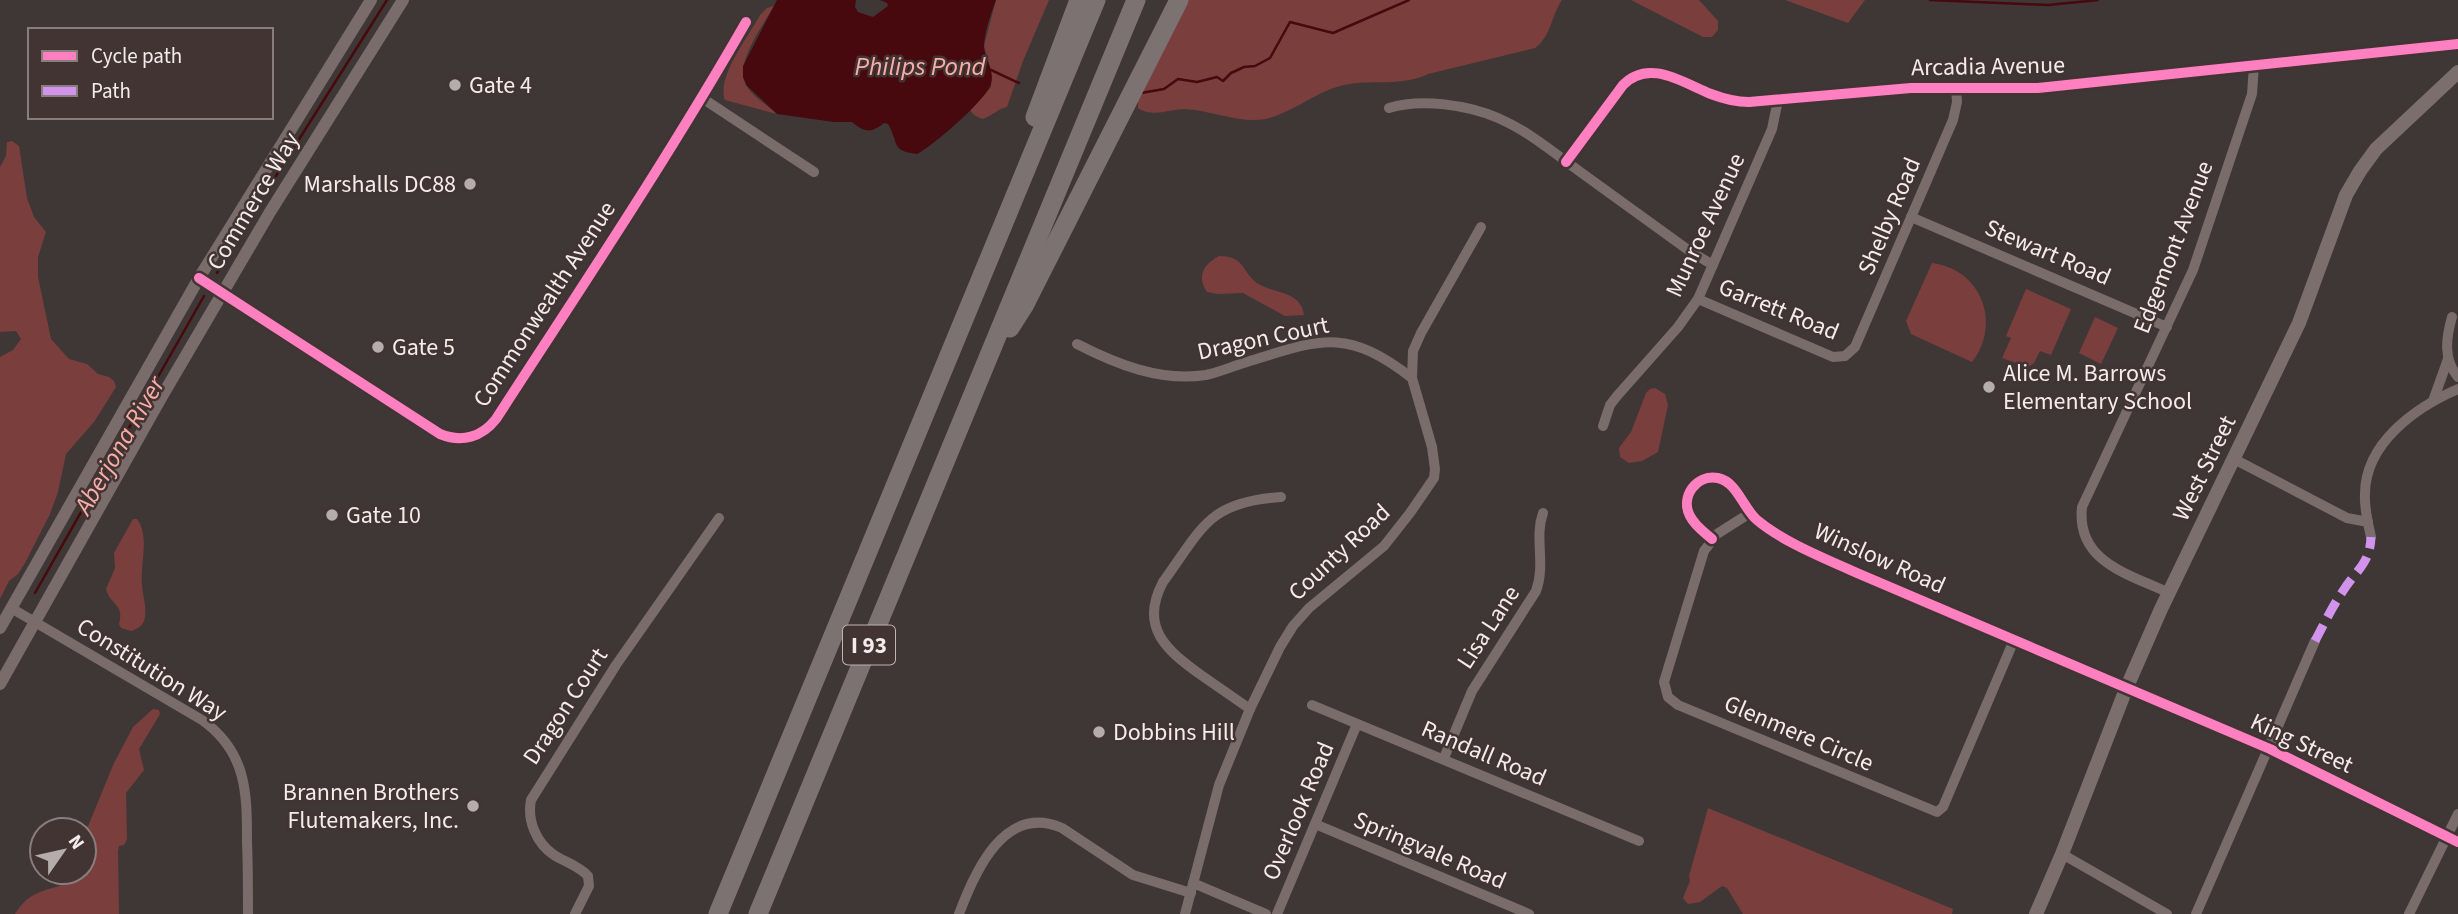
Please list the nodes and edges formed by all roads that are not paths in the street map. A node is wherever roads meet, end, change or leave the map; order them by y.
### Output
1 (371, 0) edge
2 (403, 0) edge
3 (1079, 0) edge
4 (1097, 0) edge
5 (1136, 0) edge
6 (1179, 0) edge
7 (746, 22) dead end
8 (2458, 44) edge
9 (2254, 65) junction
10 (2458, 72) edge
11 (1956, 88) junction
12 (702, 98) junction
13 (1778, 100) junction
14 (1389, 108) dead end
15 (1566, 162) junction
16 (814, 172) dead end
17 (1020, 183) junction
18 (1911, 217) junction
19 (1482, 227) dead end
20 (1713, 265) junction
21 (199, 278) junction
22 (223, 292) junction
23 (1698, 299) junction
24 (2452, 317) dead end
25 (2167, 327) junction
26 (1077, 344) dead end
27 (1845, 356) joint
28 (2448, 359) junction
29 (980, 376) junction
30 (2458, 377) edge
31 (1412, 378) junction
32 (2458, 389) edge
33 (2432, 401) junction
34 (1603, 426) dead end
35 (2234, 459) junction
36 (1281, 497) dead end
37 (1544, 513) dead end
38 (1750, 513) junction
39 (719, 518) dead end
40 (2368, 522) junction
41 (2371, 537) dead end
42 (1712, 539) junction
43 (2169, 593) junction
44 (11, 608) junction
45 (34, 622) junction
46 (0, 628) edge
47 (2014, 640) junction
48 (2315, 641) dead end
49 (1, 681) edge
50 (2126, 689) junction
51 (1312, 705) dead end
52 (1250, 709) junction
53 (1357, 724) junction
54 (2270, 749) junction
55 (1444, 758) junction
56 (2458, 814) edge
57 (1315, 824) junction
58 (2447, 836) junction
59 (1639, 841) dead end
60 (2458, 842) edge
61 (2062, 854) junction
62 (1192, 888) junction
63 (248, 914) edge
64 (575, 914) edge
65 (718, 914) edge
66 (758, 914) edge
67 (959, 914) edge
68 (1185, 914) edge
69 (1266, 914) edge
70 (1277, 914) edge
71 (1529, 914) edge
72 (2036, 914) edge
73 (2167, 914) edge
74 (2196, 914) edge
75 (2409, 914) edge

1 - 21 street, Commerce Way
2 - 22 street, Commerce Way
3 - 17 highway
4 - 17 highway, I 93
5 - 29 highway, I 93
6 - 29 highway
7 - 12 street, Commonwealth Avenue
8 - 9 street, Arcadia Avenue
9 - 11 street, Arcadia Avenue
9 - 25 street, Edgemont Avenue
10 - 35 main road, West Street
11 - 13 street, Arcadia Avenue
11 - 18 street, Shelby Road
12 - 16 street
12 - 22 street, Commonwealth Avenue
13 - 15 street, Arcadia Avenue
13 - 20 street, Munroe Avenue
14 - 15 street
15 - 20 street
17 - 65 highway, I 93
18 - 25 street, Stewart Road
18 - 27 street, Shelby Road
19 - 31 street, County Road
20 - 23 street, Munroe Avenue
21 - 22 street, Commonwealth Avenue
21 - 44 street, Commerce Way
22 - 45 street, Commerce Way
23 - 27 street, Garrett Road
23 - 34 street, Munroe Avenue
24 - 28 street
25 - 43 street, Edgemont Avenue
26 - 31 street, Dragon Court
28 - 30 street
28 - 33 street
29 - 66 highway, I 93
31 - 52 street, County Road
32 - 33 street
33 - 40 street
35 - 40 street
35 - 43 main road, West Street
36 - 52 street
37 - 55 street, Lisa Lane
38 - 42 street
38 - 42 street, Winslow Road
38 - 47 street, Winslow Road
39 - 64 street, Dragon Court
40 - 41 street
42 - 47 street, Glenmere Circle
43 - 50 main road, West Street
44 - 45 street, Constitution Way
44 - 46 street, Commerce Way
45 - 49 street, Commerce Way
45 - 63 street, Constitution Way
47 - 50 street, Winslow Road
48 - 54 street
50 - 54 street, King Street
50 - 61 main road, West Street
51 - 53 street, Randall Road
52 - 62 street, County Road
53 - 55 street, Randall Road
53 - 57 street, Overlook Road
54 - 58 street, King Street
54 - 74 street
55 - 59 street, Randall Road
56 - 58 street
57 - 70 street, Overlook Road
57 - 71 street, Springvale Road
58 - 60 street, King Street
58 - 75 street
61 - 72 main road, West Street
61 - 73 street
62 - 67 street
62 - 68 street, County Road
62 - 69 street

